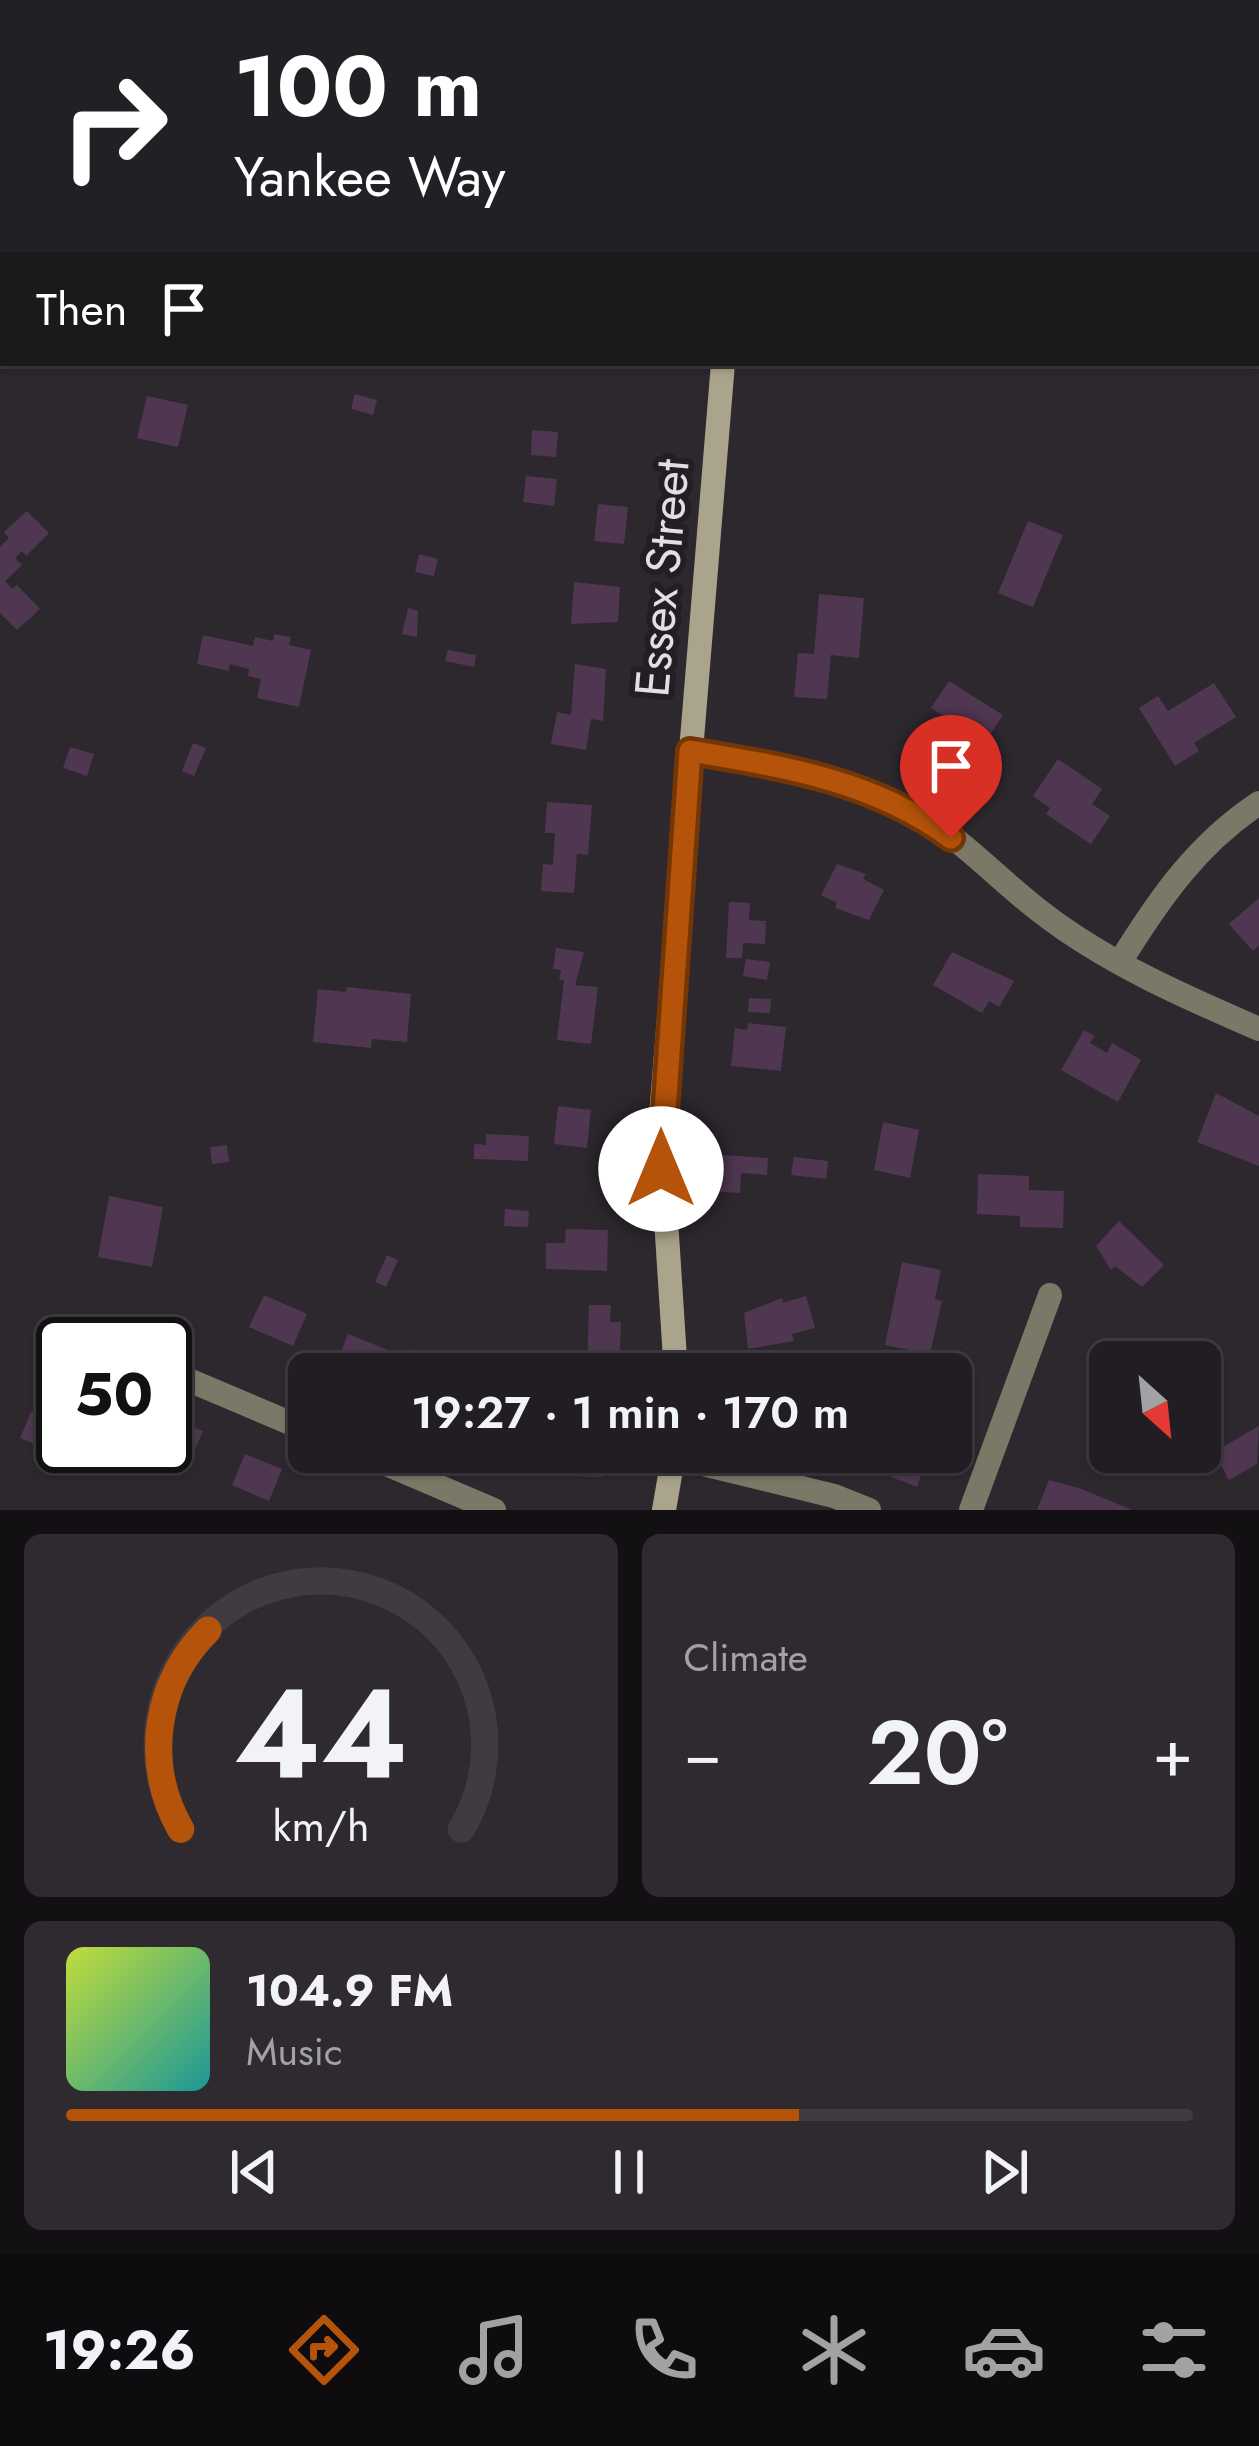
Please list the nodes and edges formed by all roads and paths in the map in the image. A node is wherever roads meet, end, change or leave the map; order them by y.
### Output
1 (723, 366) edge
2 (690, 751) junction
3 (1259, 803) edge
4 (1120, 962) junction
5 (1259, 1029) edge
6 (1050, 1295) dead end
7 (675, 1353) edge
8 (192, 1381) edge
9 (288, 1422) edge
10 (407, 1473) edge
11 (671, 1473) edge
12 (738, 1473) edge
13 (494, 1510) edge
14 (664, 1510) edge
15 (869, 1510) edge
16 (971, 1510) edge

1 - 2 main road, Essex Street
2 - 4 street
2 - 7 main road, Essex Street
3 - 4 street
4 - 5 street
6 - 16 street
8 - 9 street
10 - 13 street
11 - 14 main road
12 - 15 street

